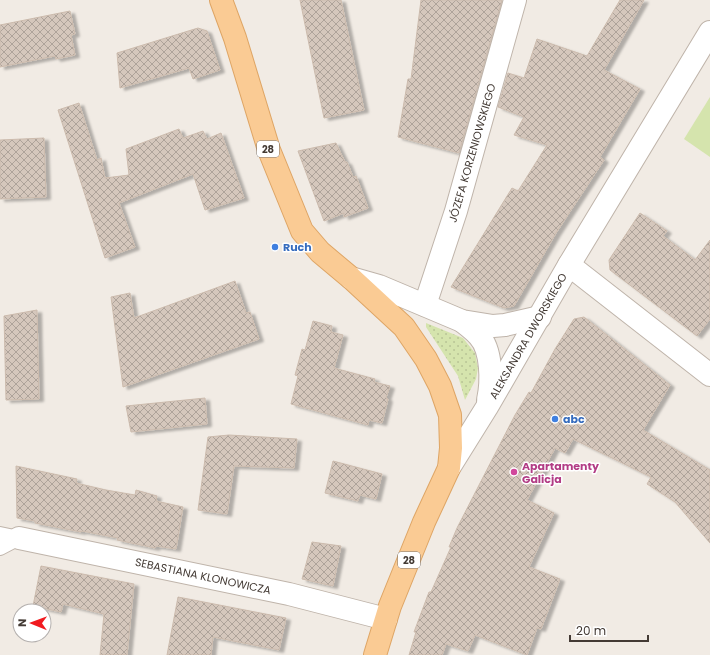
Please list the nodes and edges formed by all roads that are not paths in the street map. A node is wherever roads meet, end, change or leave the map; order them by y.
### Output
1 (221, 0) edge
2 (515, 0) edge
3 (710, 32) edge
4 (569, 265) junction
5 (351, 278) junction
6 (424, 305) junction
7 (540, 317) junction
8 (462, 321) junction
9 (710, 375) edge
10 (487, 407) junction
11 (449, 468) junction
12 (10, 536) edge
13 (0, 548) edge
14 (386, 619) junction
15 (375, 655) edge

1 - 5 main road, 28
2 - 6 street, JÓZEFA KORZENIOWSKIEGO
3 - 4 street, ALEKSANDRA DWORSKIEGO
4 - 7 street, ALEKSANDRA DWORSKIEGO
4 - 9 street
5 - 6 street
5 - 11 main road, 28
6 - 8 street
7 - 8 street
7 - 10 street, ALEKSANDRA DWORSKIEGO
8 - 10 street
10 - 11 street, ALEKSANDRA DWORSKIEGO
11 - 14 main road, ALEKSANDRA DWORSKIEGO / 28
12 - 13 lane
12 - 14 street, SEBASTIANA KLONOWICZA
14 - 15 main road, ALEKSANDRA DWORSKIEGO / 28

